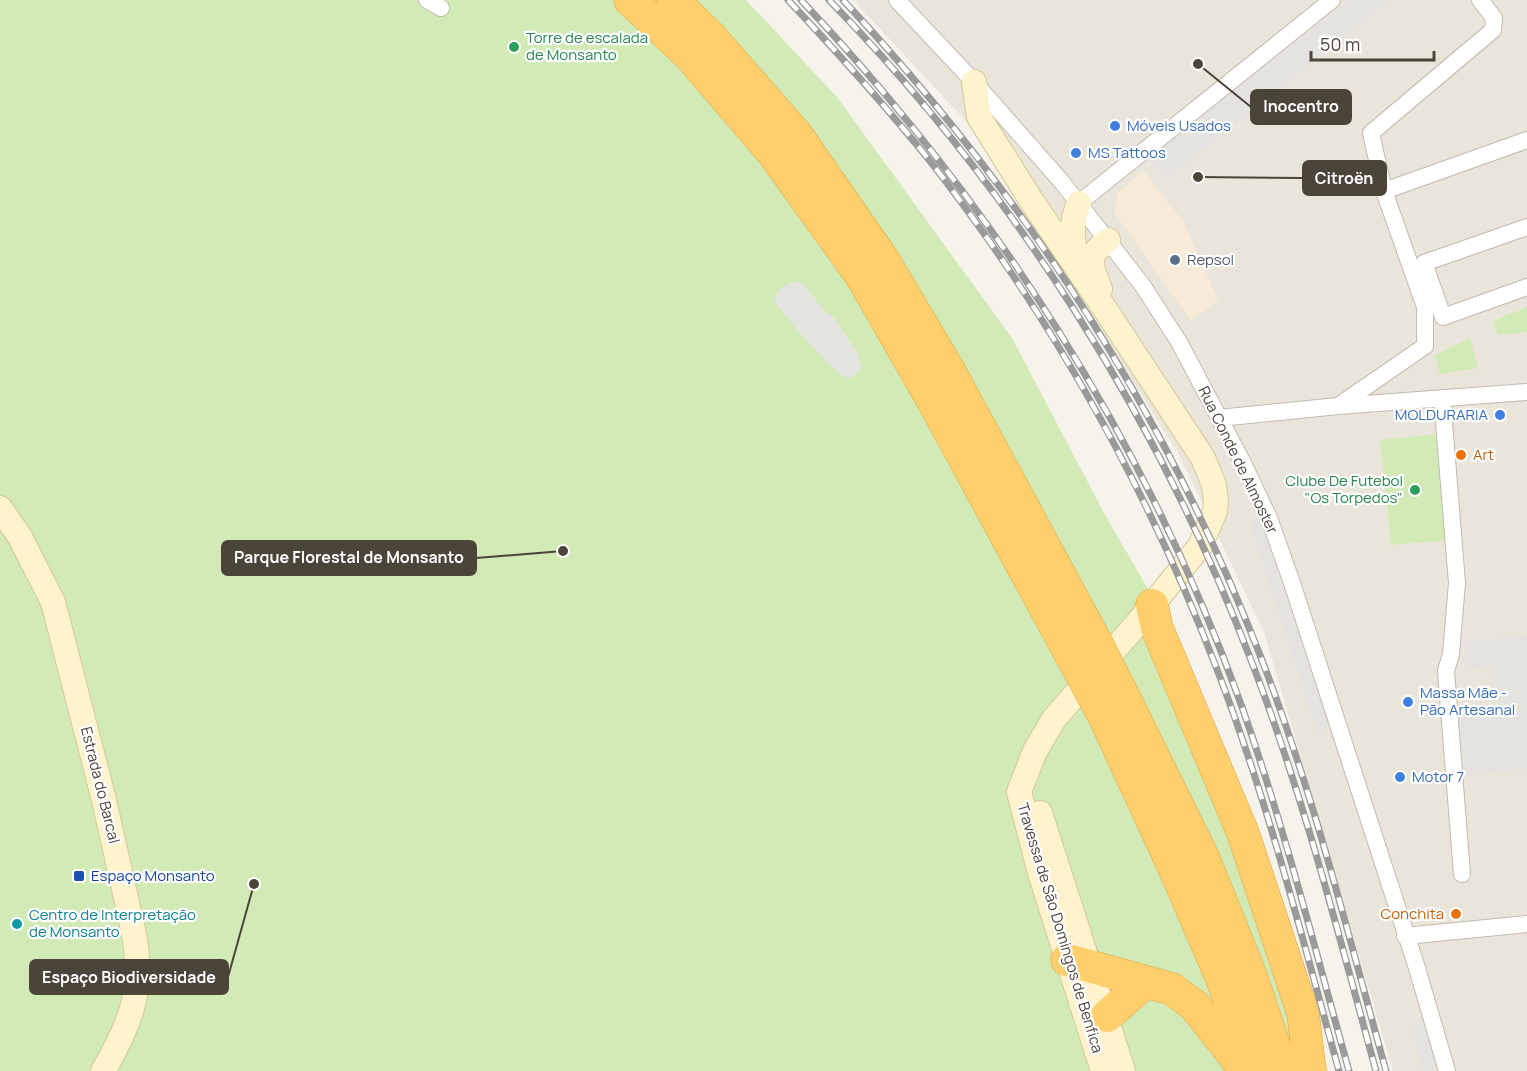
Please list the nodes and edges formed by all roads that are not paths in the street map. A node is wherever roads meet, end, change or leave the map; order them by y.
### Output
1 (630, 0) edge
2 (673, 0) edge
3 (897, 0) edge
4 (1332, 0) edge
5 (1480, 0) edge
6 (974, 82) junction
7 (1527, 140) edge
8 (1384, 191) junction
9 (1079, 203) junction
10 (1527, 227) edge
11 (1108, 240) junction
12 (1082, 273) junction
13 (1527, 287) edge
14 (1107, 312) junction
15 (1527, 392) edge
16 (1442, 398) junction
17 (1338, 406) junction
18 (1219, 418) junction
19 (0, 508) edge
20 (1152, 605) junction
21 (1084, 648) junction
22 (1116, 712) junction
23 (1462, 874) dead end
24 (1527, 924) edge
25 (1405, 936) junction
26 (1078, 963) junction
27 (1145, 982) junction
28 (1107, 1016) junction
29 (104, 1071) edge
30 (1103, 1071) edge
31 (1123, 1071) edge
32 (1246, 1071) edge
33 (1255, 1071) edge
34 (1283, 1071) edge
35 (1310, 1071) edge
36 (1448, 1071) edge

1 - 21 highway
2 - 21 highway
3 - 6 street, Rua Conde de Almoster
4 - 9 street
5 - 8 street
6 - 9 street, Rua Conde de Almoster
6 - 12 street, Travessa de São Domingos de Benfica
7 - 8 street
8 - 17 street
9 - 11 street, Rua Conde de Almoster
9 - 12 street
10 - 13 street
11 - 14 street
11 - 18 street, Rua Conde de Almoster
12 - 14 street, Travessa de São Domingos de Benfica
14 - 20 street, Travessa de São Domingos de Benfica
15 - 16 street
16 - 17 street
16 - 23 street
17 - 18 street
18 - 25 street, Rua Conde de Almoster
19 - 29 street, Estrada do Barcal
20 - 26 street, Travessa de São Domingos de Benfica
20 - 35 highway
21 - 22 highway, bridge
22 - 33 highway
22 - 34 highway
24 - 25 street
25 - 36 street, Rua Conde de Almoster
26 - 27 highway
26 - 28 street, Travessa de São Domingos de Benfica
26 - 30 street, Travessa de São Domingos de Benfica
27 - 28 highway
27 - 32 highway
28 - 31 street, Travessa de São Domingos de Benfica

